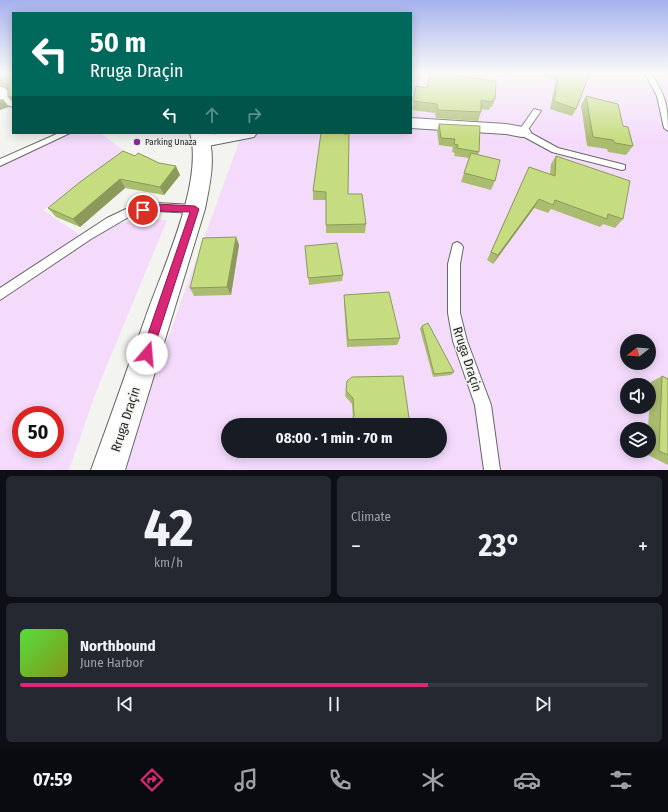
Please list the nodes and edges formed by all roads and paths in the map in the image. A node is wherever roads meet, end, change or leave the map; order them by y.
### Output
1 (4, 95) edge
2 (660, 95) edge
3 (12, 101) edge
4 (537, 111) dead end
5 (412, 123) edge
6 (668, 128) edge
7 (522, 132) junction
8 (64, 134) edge
9 (237, 134) edge
10 (204, 137) edge
11 (0, 163) edge
12 (622, 166) dead end
13 (195, 209) junction
14 (457, 247) dead end
15 (0, 295) edge
16 (108, 470) edge
17 (492, 470) edge

1 - 3 main road
2 - 6 lane
4 - 7 lane
5 - 7 main road
7 - 12 lane
8 - 11 lane
9 - 10 main road
10 - 13 main road, Rruga Draçin
13 - 15 lane
13 - 16 main road, Rruga Draçin
14 - 17 lane, Rruga Draçin

